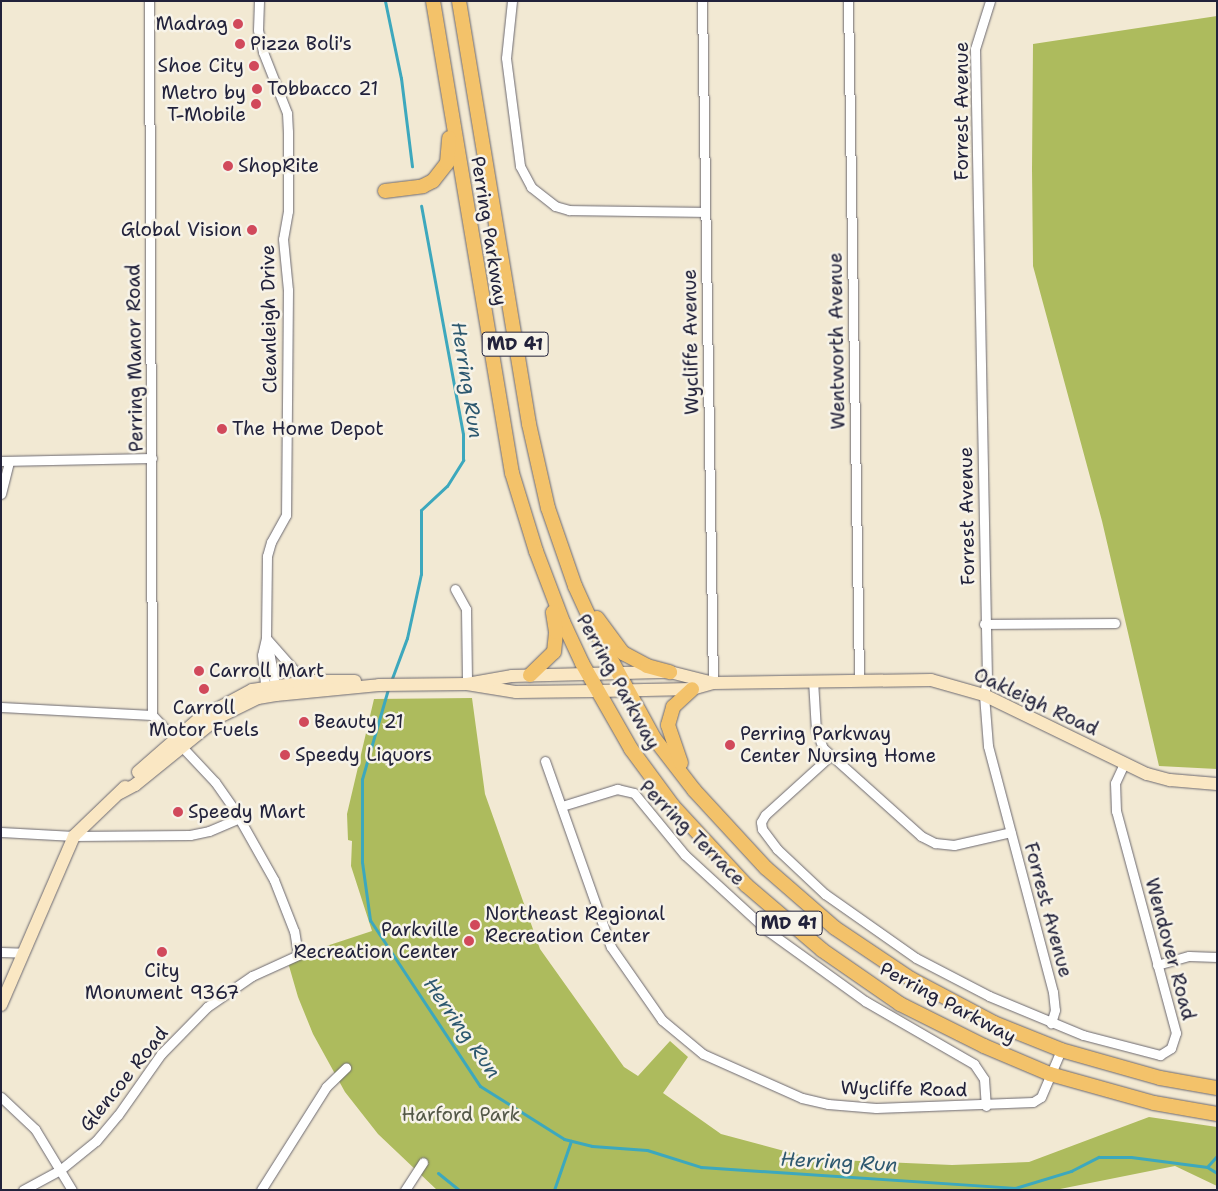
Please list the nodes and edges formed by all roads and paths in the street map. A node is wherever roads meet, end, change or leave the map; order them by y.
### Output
1 (149, 1) edge
2 (259, 1) edge
3 (433, 1) edge
4 (460, 1) edge
5 (512, 1) edge
6 (702, 1) edge
7 (848, 1) edge
8 (990, 1) edge
9 (450, 105) junction
10 (385, 191) dead end
11 (705, 212) junction
12 (152, 458) junction
13 (5, 461) edge
14 (1, 494) edge
15 (536, 551) junction
16 (575, 586) junction
17 (455, 589) dead end
18 (1115, 623) dead end
19 (984, 624) junction
20 (266, 638) junction
21 (670, 672) junction
22 (616, 673) junction
23 (588, 674) junction
24 (530, 675) junction
25 (813, 680) junction
26 (859, 680) junction
27 (313, 681) junction
28 (713, 683) junction
29 (467, 684) junction
30 (380, 685) junction
31 (692, 689) junction
32 (271, 691) junction
33 (598, 691) junction
34 (627, 691) junction
35 (984, 695) junction
36 (1, 707) edge
37 (152, 715) junction
38 (178, 742) junction
39 (829, 757) junction
40 (545, 761) dead end
41 (1124, 764) junction
42 (1217, 784) edge
43 (694, 790) junction
44 (562, 806) junction
45 (239, 818) junction
46 (1, 832) edge
47 (1010, 832) junction
48 (74, 836) junction
49 (1, 952) edge
50 (24, 954) junction
51 (1217, 956) edge
52 (1157, 965) junction
53 (1, 1005) edge
54 (1051, 1023) junction
55 (1061, 1050) junction
56 (346, 1068) dead end
57 (1050, 1074) junction
58 (1217, 1088) edge
59 (1, 1097) edge
60 (986, 1106) junction
61 (1217, 1114) edge
62 (423, 1162) dead end
63 (60, 1170) junction
64 (23, 1190) edge
65 (72, 1190) edge
66 (261, 1190) edge
67 (405, 1190) edge

1 - 12 street, Perring Manor Road
2 - 20 street, Cleanleigh Drive
3 - 9 main road, Perring Parkway / MD 41
4 - 16 main road, Perring Parkway / MD 41
5 - 11 street
6 - 11 street, Wycliffe Avenue
7 - 26 street, Wentworth Avenue
8 - 19 street, Forrest Avenue
9 - 10 main road
9 - 15 main road, Perring Parkway / MD 41
11 - 28 street, Wycliffe Avenue
12 - 13 street
12 - 37 street, Perring Manor Road
13 - 14 street
15 - 23 main road, Perring Parkway / MD 41
15 - 24 main road
16 - 21 main road
16 - 22 main road, Perring Parkway / MD 41
17 - 29 street
18 - 19 street
19 - 35 street, Forrest Avenue
20 - 27 street
20 - 32 street, Cleanleigh Drive
21 - 22 street, Oakleigh Road
21 - 28 street, Oakleigh Road
22 - 23 street, Oakleigh Road
22 - 34 main road, Perring Parkway / MD 41
23 - 24 street, Oakleigh Road
23 - 33 main road, Perring Parkway / MD 41
24 - 29 street, Oakleigh Road
25 - 26 street, Oakleigh Road
25 - 28 street, Oakleigh Road
25 - 39 street
26 - 35 street, Oakleigh Road
27 - 30 street, Oakleigh Road
27 - 32 street, Oakleigh Road
28 - 31 street, Oakleigh Road
29 - 30 street, Oakleigh Road
29 - 33 street, Oakleigh Road
30 - 32 street, Oakleigh Road
31 - 34 street, Oakleigh Road
31 - 43 main road
32 - 38 street, Oakleigh Road
33 - 34 street, Oakleigh Road
33 - 57 main road, Perring Parkway / MD 41
34 - 43 main road, Perring Parkway / MD 41
35 - 41 street, Oakleigh Road
35 - 47 street, Forrest Avenue
36 - 37 street
37 - 38 street
38 - 45 street
38 - 48 street, Oakleigh Road
39 - 47 street
39 - 54 street
40 - 44 street, Wycliffe Road
41 - 42 street, Oakleigh Road
41 - 52 street, Wendover Road
43 - 55 main road, Perring Parkway / MD 41
44 - 60 street, Perring Terrace
44 - 60 street, Wycliffe Road
45 - 48 street
45 - 63 street, Glencoe Road
46 - 48 street
47 - 54 street, Forrest Avenue
48 - 50 street
49 - 50 street
50 - 53 street
51 - 52 street
52 - 54 street, Wendover Road
55 - 57 street, Wycliffe Road
55 - 58 main road, Perring Parkway / MD 41
56 - 66 street
57 - 60 street, Wycliffe Road
57 - 61 main road, Perring Parkway / MD 41
59 - 63 street
62 - 67 street
63 - 64 street, Glencoe Road
63 - 65 street

